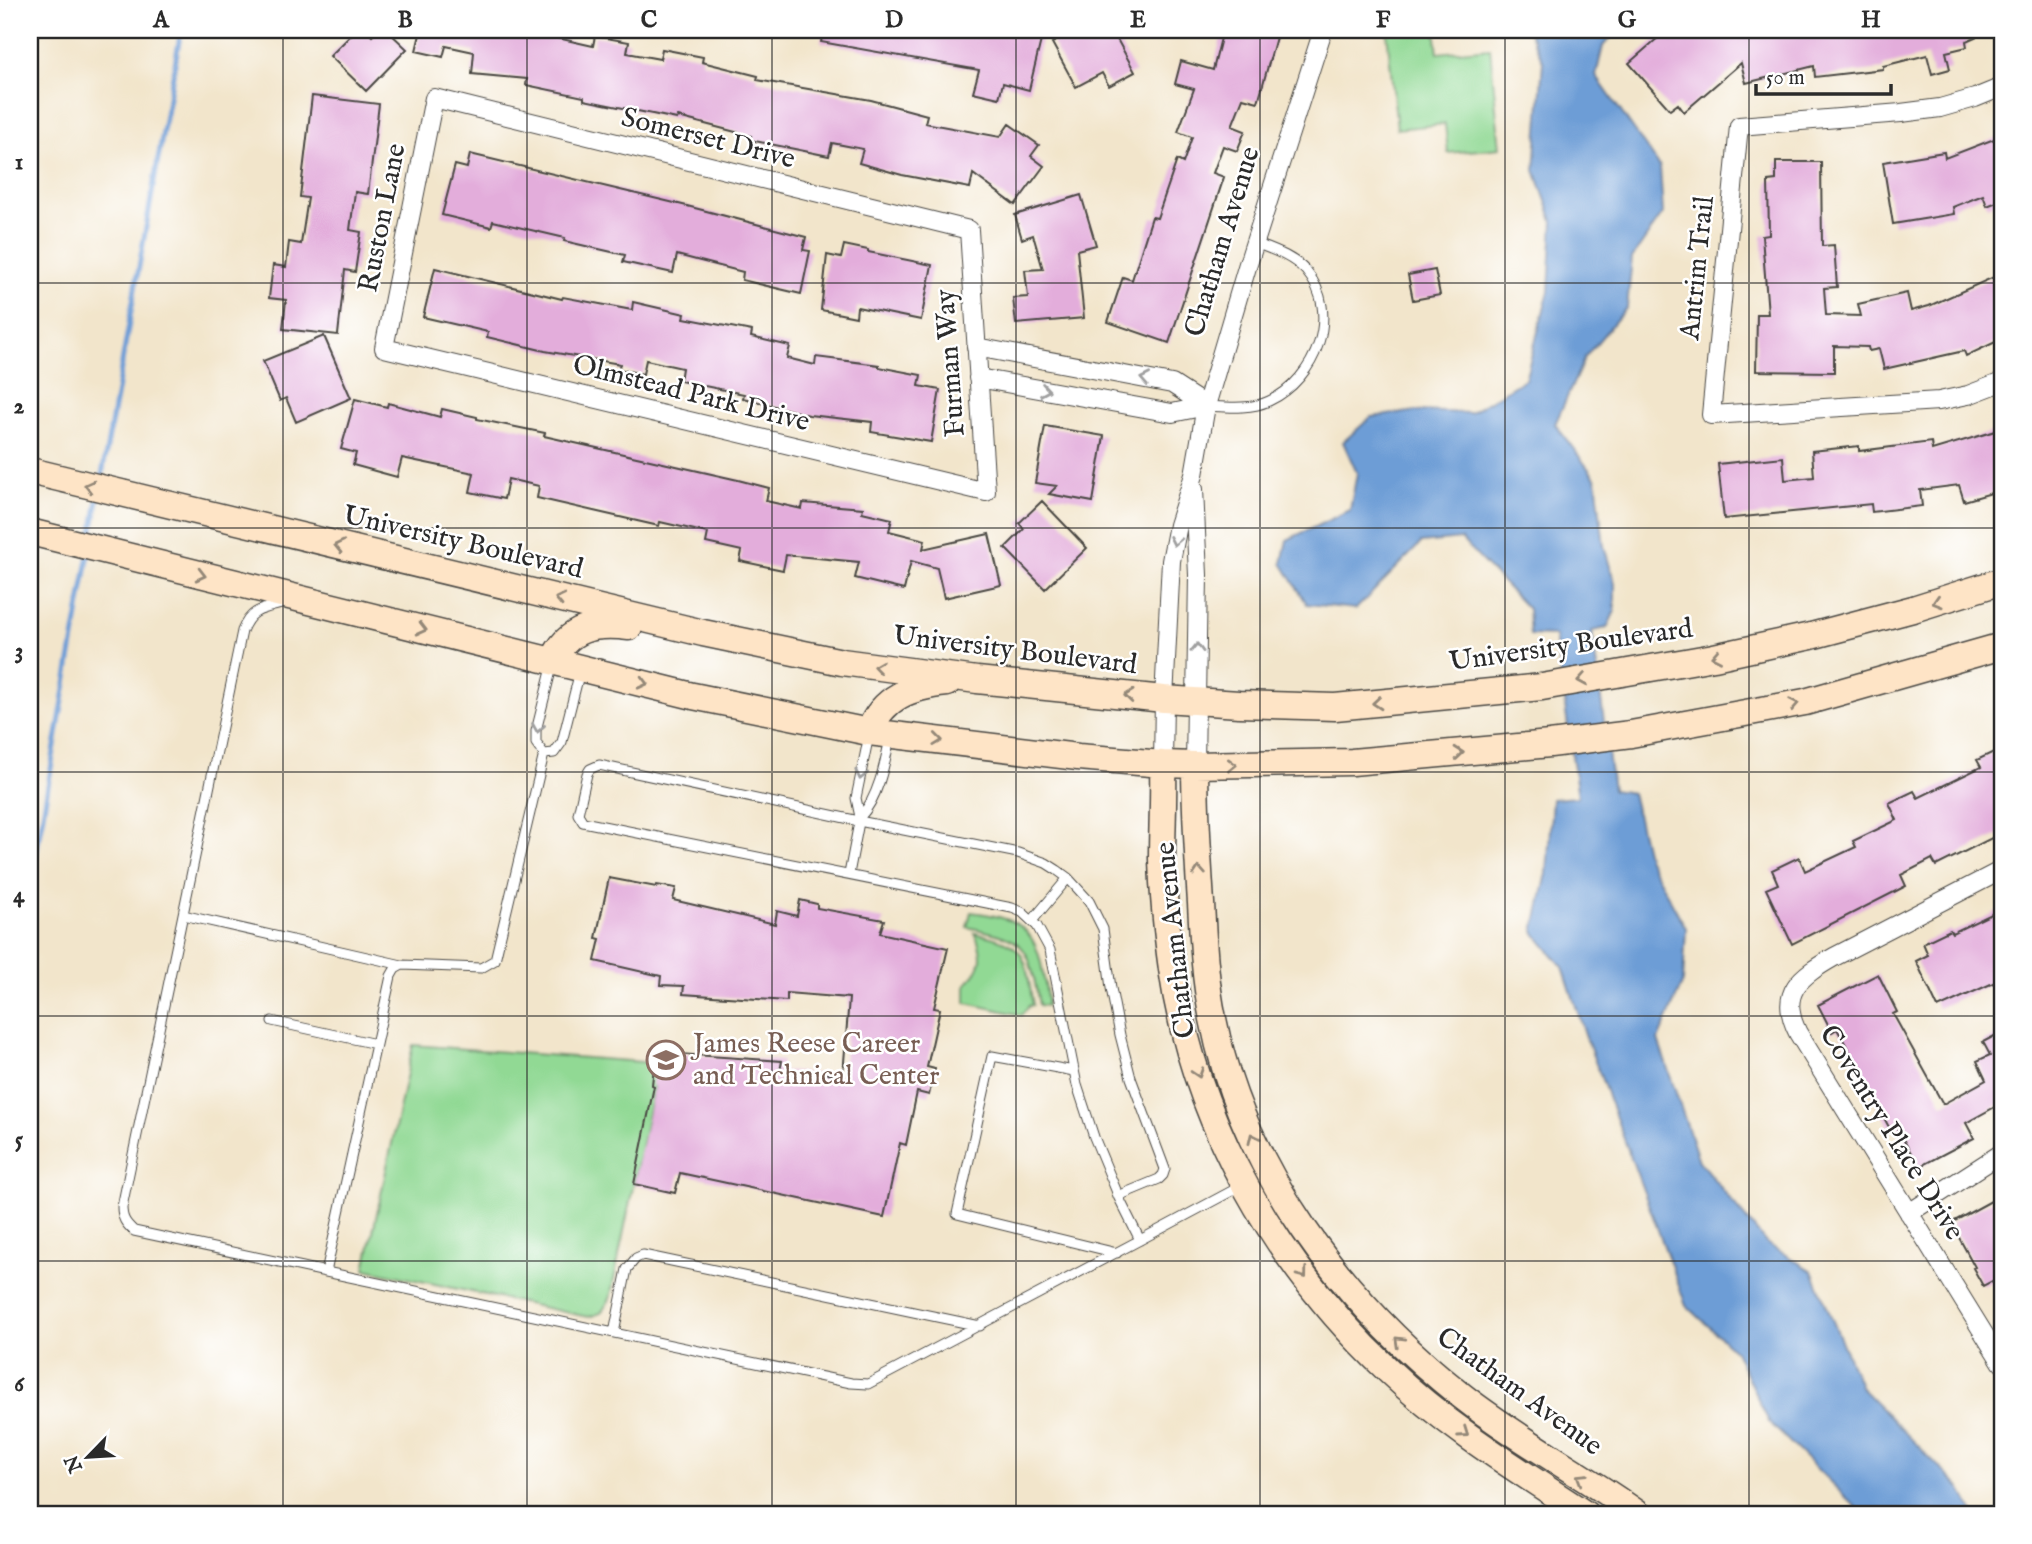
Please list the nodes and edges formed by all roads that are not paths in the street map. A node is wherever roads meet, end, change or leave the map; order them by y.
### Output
1 (1323, 30) edge
2 (2002, 87) edge
3 (434, 98) joint
4 (969, 230) joint
5 (1254, 243) junction
6 (976, 347) junction
7 (384, 348) joint
8 (978, 377) junction
9 (2002, 382) edge
10 (1206, 406) junction
11 (30, 471) edge
12 (1194, 475) junction
13 (986, 492) joint
14 (30, 532) edge
15 (2002, 581) edge
16 (301, 599) junction
17 (704, 633) junction
18 (2002, 646) edge
19 (553, 661) junction
20 (580, 668) junction
21 (977, 680) junction
22 (1164, 699) junction
23 (1197, 701) junction
24 (880, 734) junction
25 (544, 754) junction
26 (1163, 764) junction
27 (1195, 765) junction
28 (860, 819) junction
29 (2002, 870) edge
30 (849, 874) junction
31 (1068, 878) junction
32 (183, 915) junction
33 (1032, 921) junction
34 (402, 965) junction
35 (272, 1021) dead end
36 (376, 1044) junction
37 (1074, 1071) junction
38 (2002, 1153) edge
39 (1268, 1170) junction
40 (1244, 1184) junction
41 (1118, 1196) junction
42 (1909, 1213) junction
43 (1140, 1240) junction
44 (1117, 1253) junction
45 (326, 1272) junction
46 (980, 1326) junction
47 (614, 1333) junction
48 (2002, 1363) edge
49 (1585, 1514) edge
50 (1638, 1514) edge

1 - 5 street, Chatham Avenue
2 - 9 street, Antrim Trail
3 - 4 street, Somerset Drive
3 - 7 street, Ruston Lane
4 - 6 street, Furman Way
5 - 10 street, Chatham Avenue
5 - 10 lane
6 - 8 street, Furman Way
10 -> 6 street
7 - 13 street, Olmstead Park Drive
8 -> 10 street
8 - 13 street, Furman Way
10 - 12 street, Chatham Avenue
17 -> 11 main road, University Boulevard
12 -> 22 street, Chatham Avenue
23 -> 12 street, Chatham Avenue
14 -> 16 main road
15 -> 23 main road, University Boulevard
16 -> 19 main road
16 - 32 lane
17 - 19 main road
21 -> 17 main road, University Boulevard
27 -> 18 main road
19 - 20 main road
19 -> 25 lane
20 -> 24 main road
20 - 25 lane
22 -> 21 main road, University Boulevard
21 - 24 main road
22 - 23 main road, University Boulevard
22 - 26 street, Chatham Avenue
23 - 27 street, Chatham Avenue
24 -> 26 main road
24 -> 28 lane
24 - 28 lane
25 - 34 lane
26 - 27 main road
26 -> 40 main road, Chatham Avenue
39 -> 27 main road, Chatham Avenue
28 - 30 lane
28 - 30 lane
28 - 31 lane
29 - 42 street, Coventry Place Drive
30 - 33 lane
31 - 33 lane
31 - 41 lane
32 - 34 lane
32 - 45 lane
33 - 37 lane
34 - 36 lane
35 - 36 lane
36 - 45 lane
37 - 41 lane
37 - 44 lane
38 - 42 street
39 - 40 main road
50 -> 39 main road, Chatham Avenue
40 - 43 lane
40 -> 49 main road, Chatham Avenue
41 - 43 lane
42 - 48 street, Coventry Place Drive
43 - 44 lane
44 - 46 lane
45 - 47 lane
46 - 47 lane
46 - 47 lane

